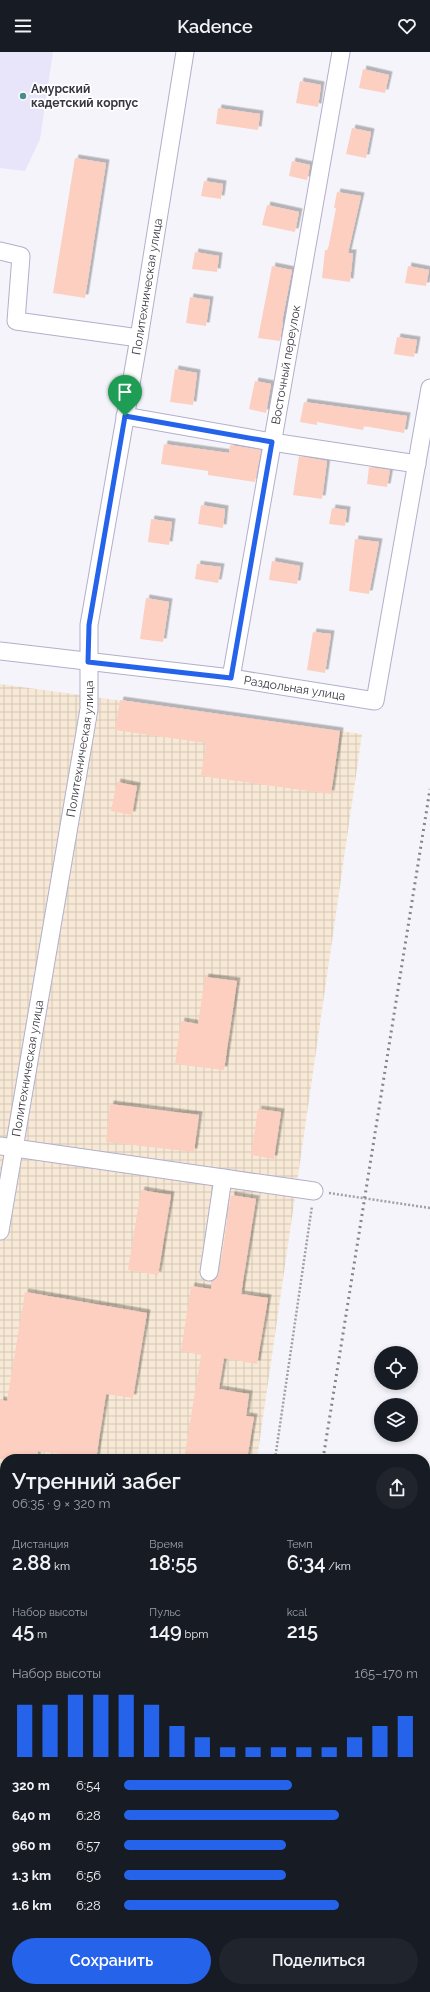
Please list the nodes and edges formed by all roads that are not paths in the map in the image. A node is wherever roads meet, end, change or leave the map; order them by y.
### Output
1 (185, 52) edge
2 (341, 52) edge
3 (0, 251) edge
4 (139, 338) junction
5 (430, 388) edge
6 (125, 416) junction
7 (272, 442) junction
8 (417, 464) junction
9 (0, 652) edge
10 (88, 662) junction
11 (231, 678) junction
12 (7, 1147) edge
13 (223, 1178) junction
14 (314, 1191) road end
15 (0, 1231) edge
16 (209, 1272) dead end

1 - 4 street, Политехническая улица
2 - 7 street, Восточный переулок
3 - 4 street
4 - 6 street, Политехническая улица
5 - 8 street
6 - 7 street
6 - 10 street, Политехническая улица
7 - 8 street
7 - 11 street, Восточный переулок
8 - 11 street, Раздольная улица
9 - 10 street, Раздольная улица
10 - 11 street, Раздольная улица
10 - 12 street, Политехническая улица
12 - 13 street
12 - 15 street, Политехническая улица
13 - 14 street
13 - 16 street

